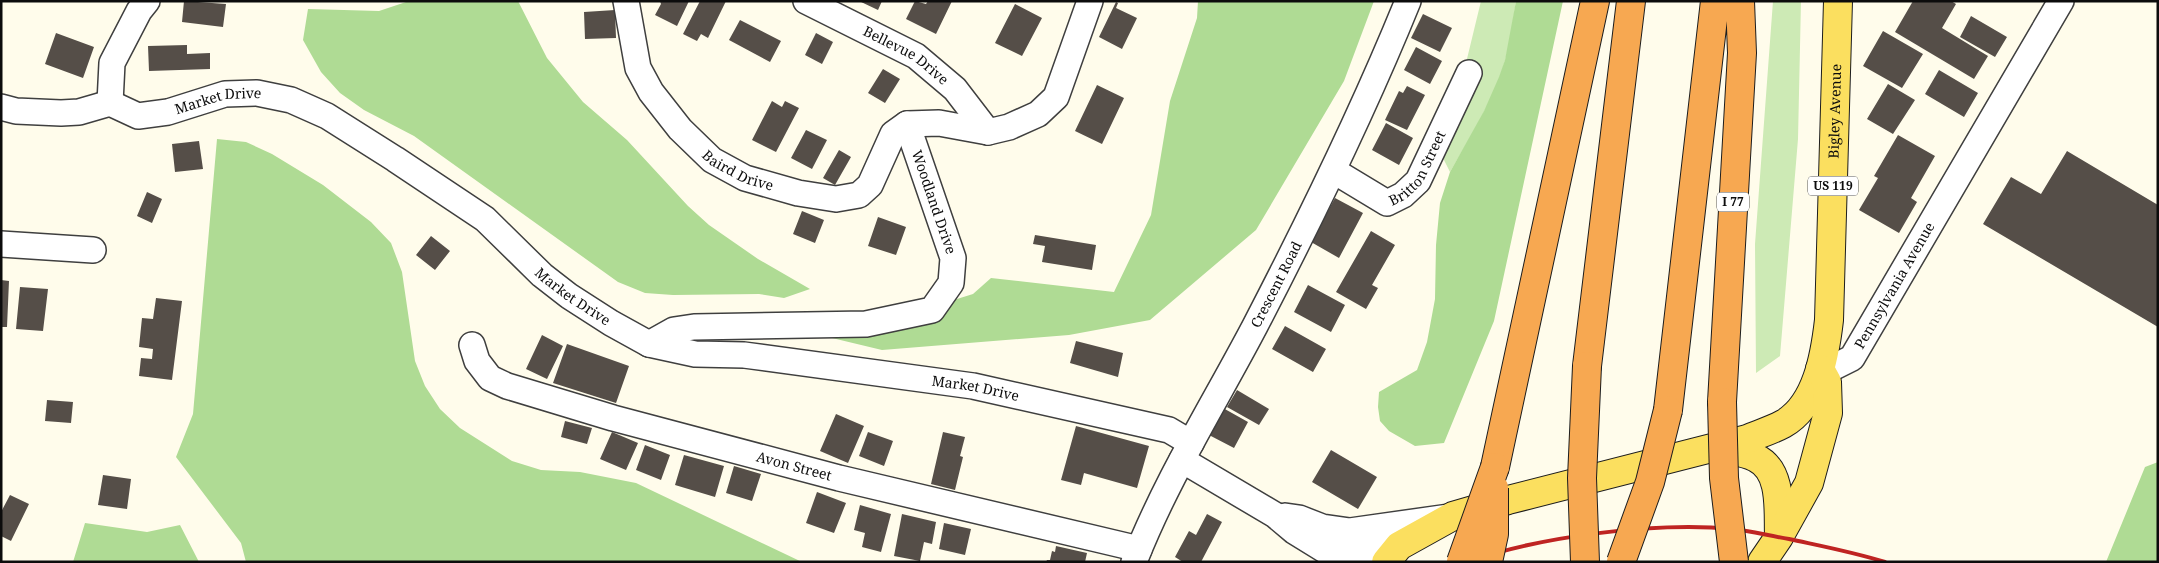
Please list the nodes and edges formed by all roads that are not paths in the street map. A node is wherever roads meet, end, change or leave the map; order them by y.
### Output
1 (146, 1) edge
2 (626, 1) edge
3 (806, 1) edge
4 (1090, 1) edge
5 (1408, 1) edge
6 (1595, 1) edge
7 (1631, 1) edge
8 (1715, 1) edge
9 (1740, 1) edge
10 (1838, 1) edge
11 (2061, 1) edge
12 (1469, 73) dead end
13 (110, 103) junction
14 (1, 107) edge
15 (907, 124) junction
16 (988, 132) junction
17 (1334, 171) junction
18 (1, 244) edge
19 (93, 250) dead end
20 (650, 344) junction
21 (472, 345) dead end
22 (1852, 358) junction
23 (1820, 369) junction
24 (1828, 413) junction
25 (1716, 448) junction
26 (1186, 452) junction
27 (1495, 467) junction
28 (1275, 515) junction
29 (1453, 516) junction
30 (1779, 537) junction
31 (1392, 554) edge
32 (1136, 556) edge
33 (1332, 557) edge
34 (1462, 562) edge
35 (1488, 562) edge
36 (1585, 562) edge
37 (1621, 562) edge
38 (1734, 562) edge
39 (1762, 562) edge

1 - 13 street
2 - 15 street, Baird Drive
3 - 16 street, Bellevue Drive
4 - 16 street
5 - 17 street, Crescent Road
6 - 27 highway
7 - 36 highway, bridge
8 - 37 highway, bridge
9 - 38 highway, I 77, bridge
10 - 23 main road, Bigley Avenue / US 119
11 - 22 street, Pennsylvania Avenue
12 - 17 street, Britton Street
13 - 14 street
13 - 20 street, Market Drive
15 - 16 street
15 - 20 street, Woodland Drive
17 - 26 street, Crescent Road
18 - 19 street
20 - 26 street, Market Drive
21 - 32 street, Avon Street
22 - 23 street, Pennsylvania Avenue
22 - 24 street
23 - 24 main road
23 - 25 main road, US 119
24 - 30 main road
25 - 29 main road, US 119
25 - 30 main road
26 - 28 street, Market Drive
26 - 32 street, Crescent Road
27 - 34 highway, bridge
27 - 35 highway, bridge
28 - 29 street
28 - 33 street
29 - 31 main road, US 119
30 - 39 main road
31 - 33 street

